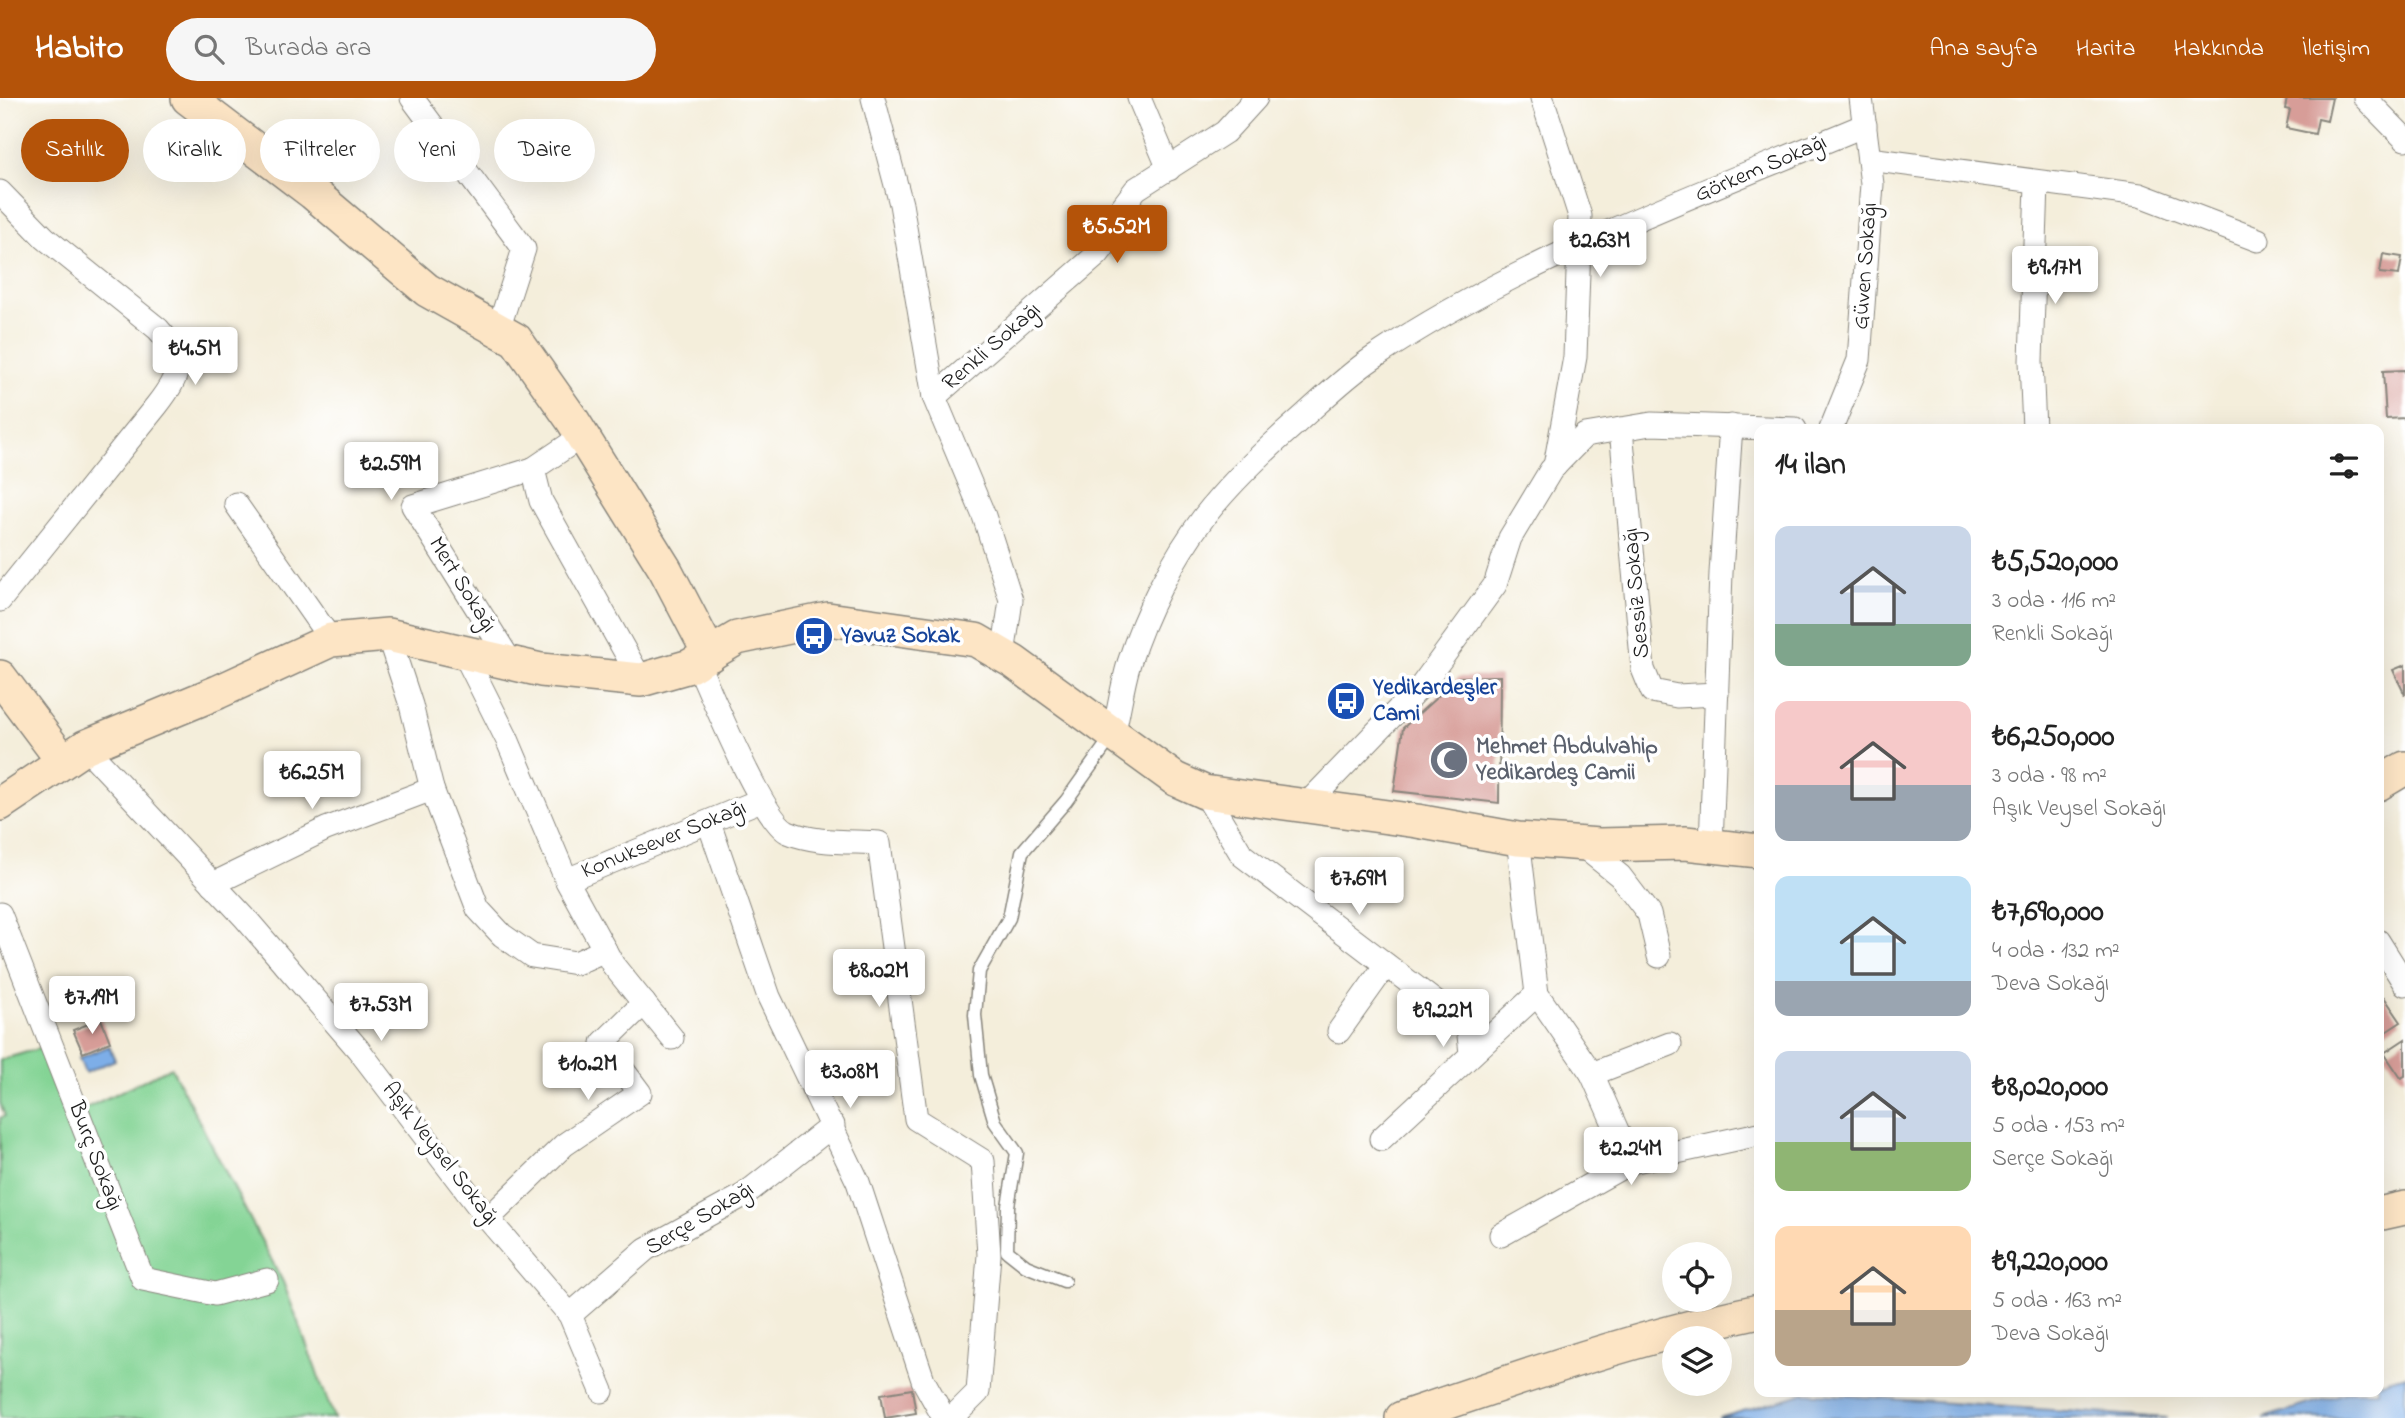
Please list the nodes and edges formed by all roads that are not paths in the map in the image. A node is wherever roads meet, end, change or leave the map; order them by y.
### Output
1 (188, 98) edge
2 (412, 98) edge
3 (873, 98) edge
4 (1139, 98) edge
5 (1256, 98) edge
6 (1542, 98) edge
7 (1861, 98) edge
8 (2365, 98) edge
9 (1865, 125) junction
10 (2405, 139) edge
11 (1869, 159) junction
12 (1169, 169) junction
13 (2037, 184) junction
14 (0, 192) edge
15 (2258, 240) dead end
16 (1579, 246) junction
17 (498, 330) junction
18 (934, 397) junction
19 (1833, 424) edge
20 (2034, 424) edge
21 (1731, 426) junction
22 (1754, 427) edge
23 (1621, 429) junction
24 (582, 436) junction
25 (1555, 466) junction
26 (533, 469) junction
27 (236, 504) dead end
28 (0, 600) edge
29 (388, 635) junction
30 (331, 640) junction
31 (464, 653) junction
32 (1003, 655) junction
33 (703, 658) junction
34 (512, 664) junction
35 (0, 677) edge
36 (641, 680) junction
37 (1717, 694) junction
38 (1113, 735) junction
39 (74, 754) junction
40 (2405, 768) edge
41 (2384, 780) edge
42 (432, 789) junction
43 (1203, 792) junction
44 (761, 800) junction
45 (0, 804) edge
46 (1304, 807) junction
47 (709, 823) junction
48 (1518, 839) junction
49 (1579, 843) junction
50 (1711, 846) junction
51 (1754, 850) edge
52 (567, 880) junction
53 (213, 884) junction
54 (0, 914) edge
55 (605, 950) junction
56 (2384, 951) edge
57 (1659, 956) dead end
58 (1386, 965) junction
59 (2405, 984) edge
60 (1536, 994) junction
61 (644, 1003) junction
62 (1339, 1031) dead end
63 (672, 1038) dead end
64 (1670, 1044) dead end
65 (1471, 1053) junction
66 (1592, 1074) junction
67 (833, 1125) junction
68 (1754, 1134) edge
69 (1381, 1139) dead end
70 (1631, 1162) junction
71 (2405, 1209) edge
72 (2384, 1213) edge
73 (488, 1219) junction
74 (1501, 1235) dead end
75 (267, 1280) dead end
76 (1064, 1281) dead end
77 (1754, 1312) edge
78 (570, 1315) junction
79 (602, 1391) dead end
80 (944, 1418) edge
81 (952, 1418) edge
82 (1402, 1418) edge

1 - 17 main road
2 - 17 street
3 - 18 street
4 - 12 street
5 - 12 street, Renkli Sokağı
6 - 16 street
7 - 9 street, Güven Sokağı
8 - 10 street
9 - 11 street, Güven Sokağı
9 - 16 street, Görkem Sokağı
11 - 13 street
11 - 19 street, Güven Sokağı
12 - 18 street, Renkli Sokağı
13 - 15 street
13 - 20 street
14 - 28 street
16 - 25 street
16 - 38 street, Görkem Sokağı
17 - 24 main road
18 - 32 street
21 - 22 street
21 - 23 street
21 - 37 street
23 - 25 street
23 - 37 street, Sessiz Sokağı
24 - 26 street, Mert Sokağı
24 - 33 main road
25 - 46 street
26 - 34 street, Mert Sokağı
26 - 36 street
27 - 30 street
29 - 30 main road
29 - 31 main road
29 - 42 street
30 - 39 main road
31 - 34 main road
31 - 52 street
32 - 33 main road
32 - 38 main road
33 - 36 main road
33 - 44 street
34 - 36 main road
35 - 39 main road
37 - 50 street
38 - 43 main road
38 - 76 lane
39 - 45 main road
39 - 53 street, Aşık Veysel Sokağı
40 - 41 main road
42 - 53 street
42 - 55 street
43 - 46 main road
43 - 58 street
44 - 47 street, Konuksever Sokağı
44 - 81 street
46 - 48 main road
47 - 52 street, Konuksever Sokağı
47 - 67 street
48 - 49 main road
48 - 60 street
49 - 50 main road
49 - 57 street
50 - 51 main road
52 - 55 street
53 - 73 street, Aşık Veysel Sokağı
54 - 75 street, Burç Sokağı
55 - 61 street
56 - 59 street
58 - 62 street
58 - 65 street
60 - 65 street
60 - 66 street
61 - 63 street
61 - 73 street
64 - 66 street
65 - 69 street
66 - 70 street
67 - 78 street, Serçe Sokağı
67 - 80 street
68 - 70 street
70 - 74 street
71 - 72 main road
73 - 78 street, Aşık Veysel Sokağı
77 - 82 main road
78 - 79 street, Aşık Veysel Sokağı

